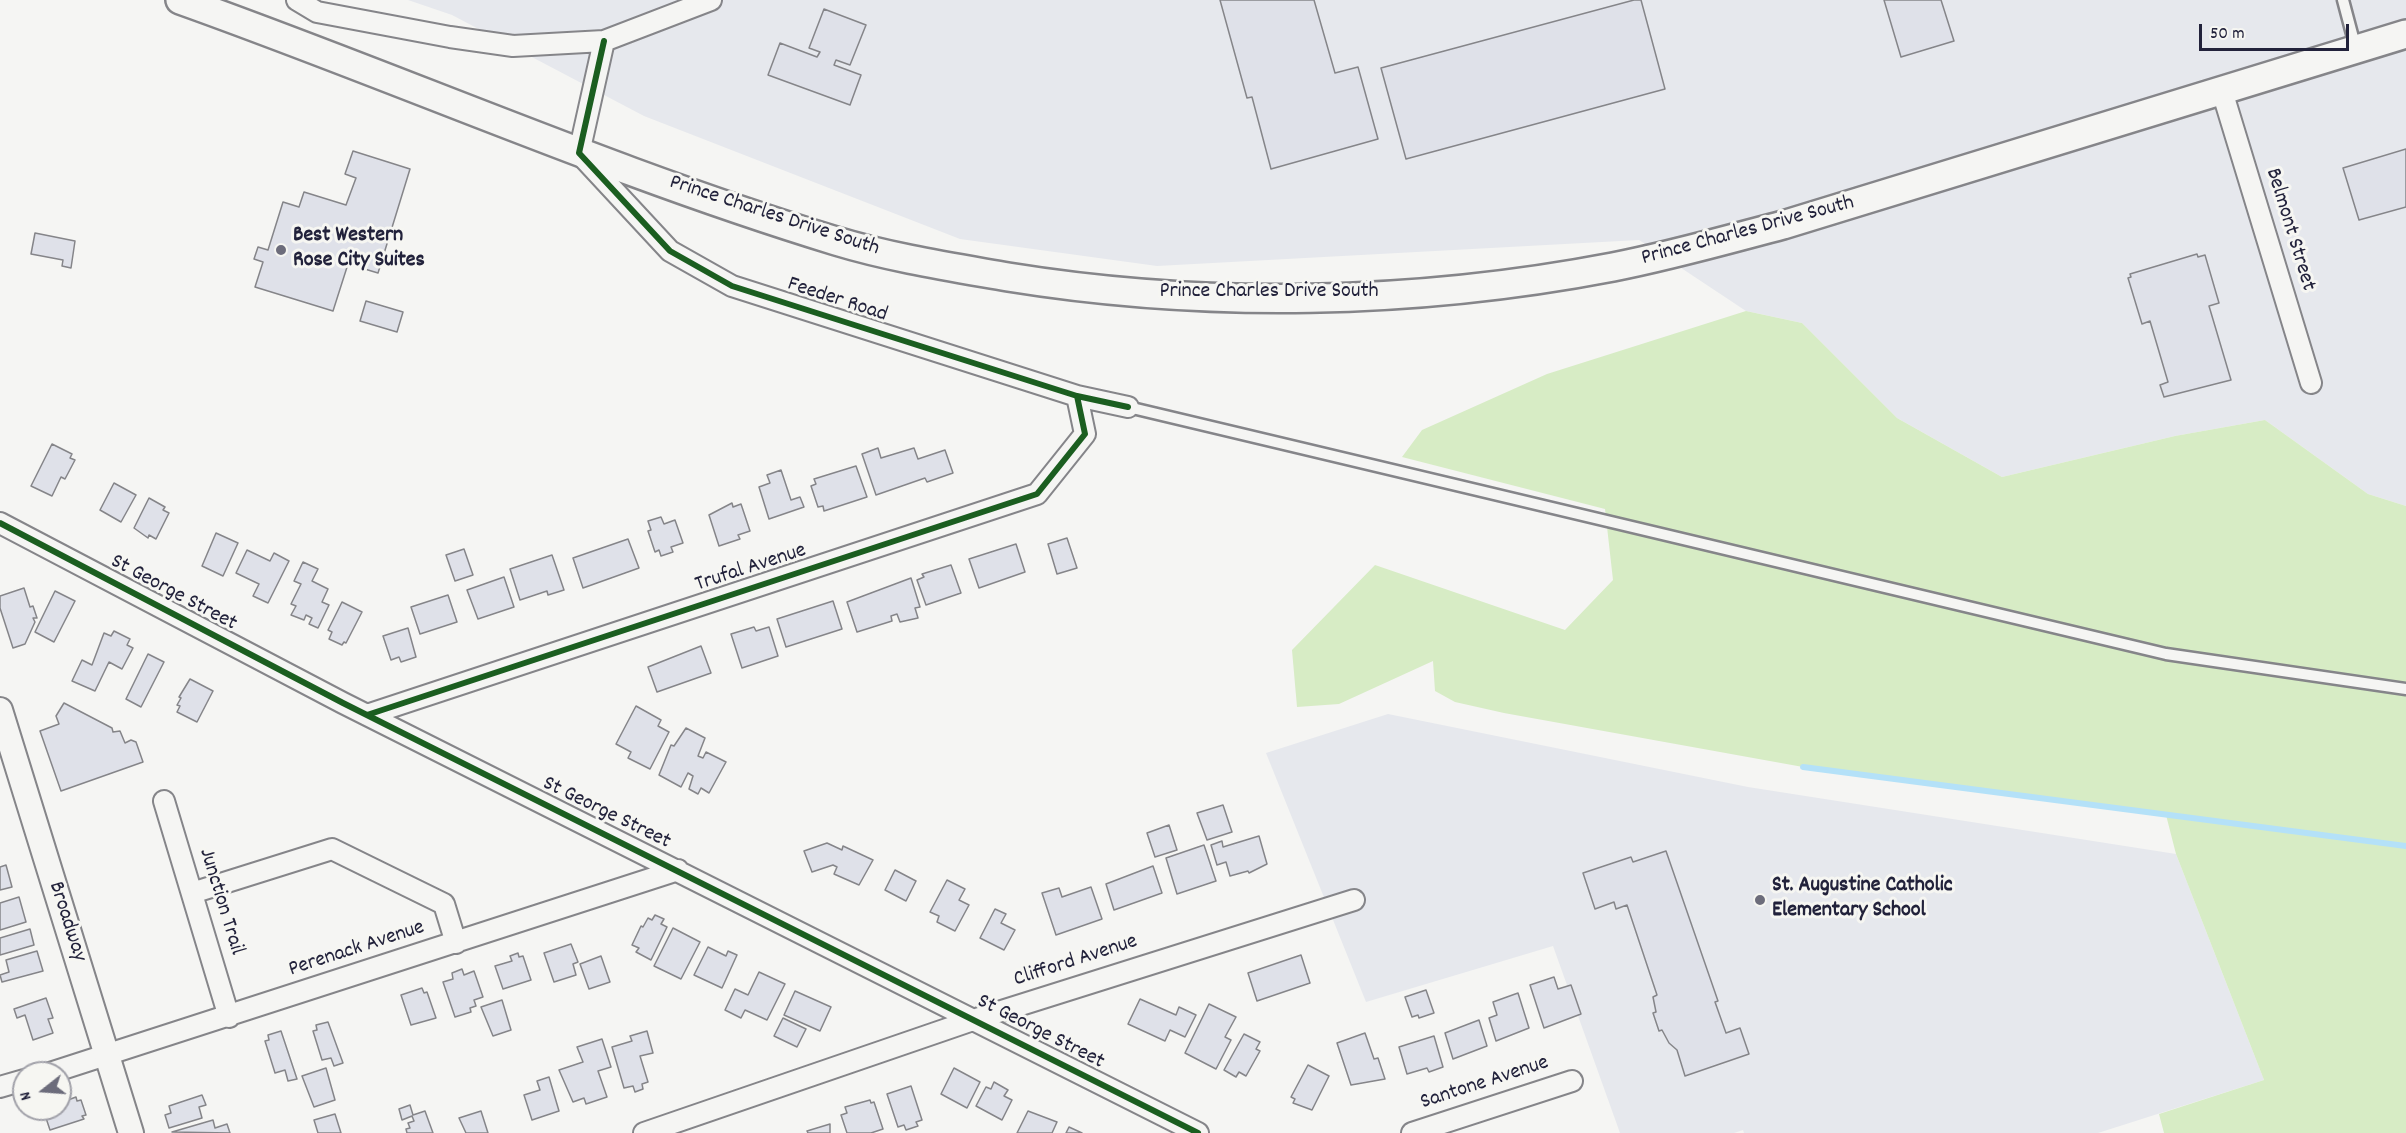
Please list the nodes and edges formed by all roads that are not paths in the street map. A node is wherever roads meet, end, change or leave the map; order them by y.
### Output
1 (180, 0) edge
2 (297, 0) edge
3 (711, 0) edge
4 (2343, 0) edge
5 (2406, 34) edge
6 (604, 41) junction
7 (2356, 49) junction
8 (2222, 91) junction
9 (579, 153) junction
10 (2311, 383) dead end
11 (1077, 396) junction
12 (1128, 406) joint
13 (0, 523) edge
14 (2406, 689) edge
15 (0, 710) edge
16 (367, 715) junction
17 (164, 801) dead end
18 (678, 870) junction
19 (192, 893) junction
20 (1354, 900) dead end
21 (456, 943) junction
22 (229, 1017) junction
23 (973, 1020) junction
24 (108, 1056) junction
25 (72, 1067) edge
26 (1572, 1081) dead end
27 (131, 1133) edge
28 (644, 1133) edge
29 (1198, 1133) edge
30 (1412, 1133) edge

1 - 9 main road, Prince Charles Drive South
2 - 6 street
3 - 6 street
4 - 7 lane
5 - 7 main road, Prince Charles Drive South
6 - 9 street
7 - 8 main road, Prince Charles Drive South
8 - 9 main road, Prince Charles Drive South
8 - 10 street, Belmont Street
9 - 11 street, Feeder Road
11 - 12 street, Feeder Road
11 - 16 street, Trufal Avenue
12 - 14 lane
13 - 16 street, St George Street
15 - 24 street, Broadway
16 - 18 street, St George Street
17 - 19 street, Junction Trail
18 - 21 street, Perenack Avenue
18 - 23 street, St George Street
19 - 21 street
19 - 22 street, Junction Trail
20 - 23 street, Clifford Avenue
21 - 22 street, Perenack Avenue
22 - 24 street, Perenack Avenue
23 - 28 street, Clifford Avenue
23 - 29 street, St George Street
24 - 25 street, Perenack Avenue
24 - 27 street, Broadway
26 - 30 street, Santone Avenue

